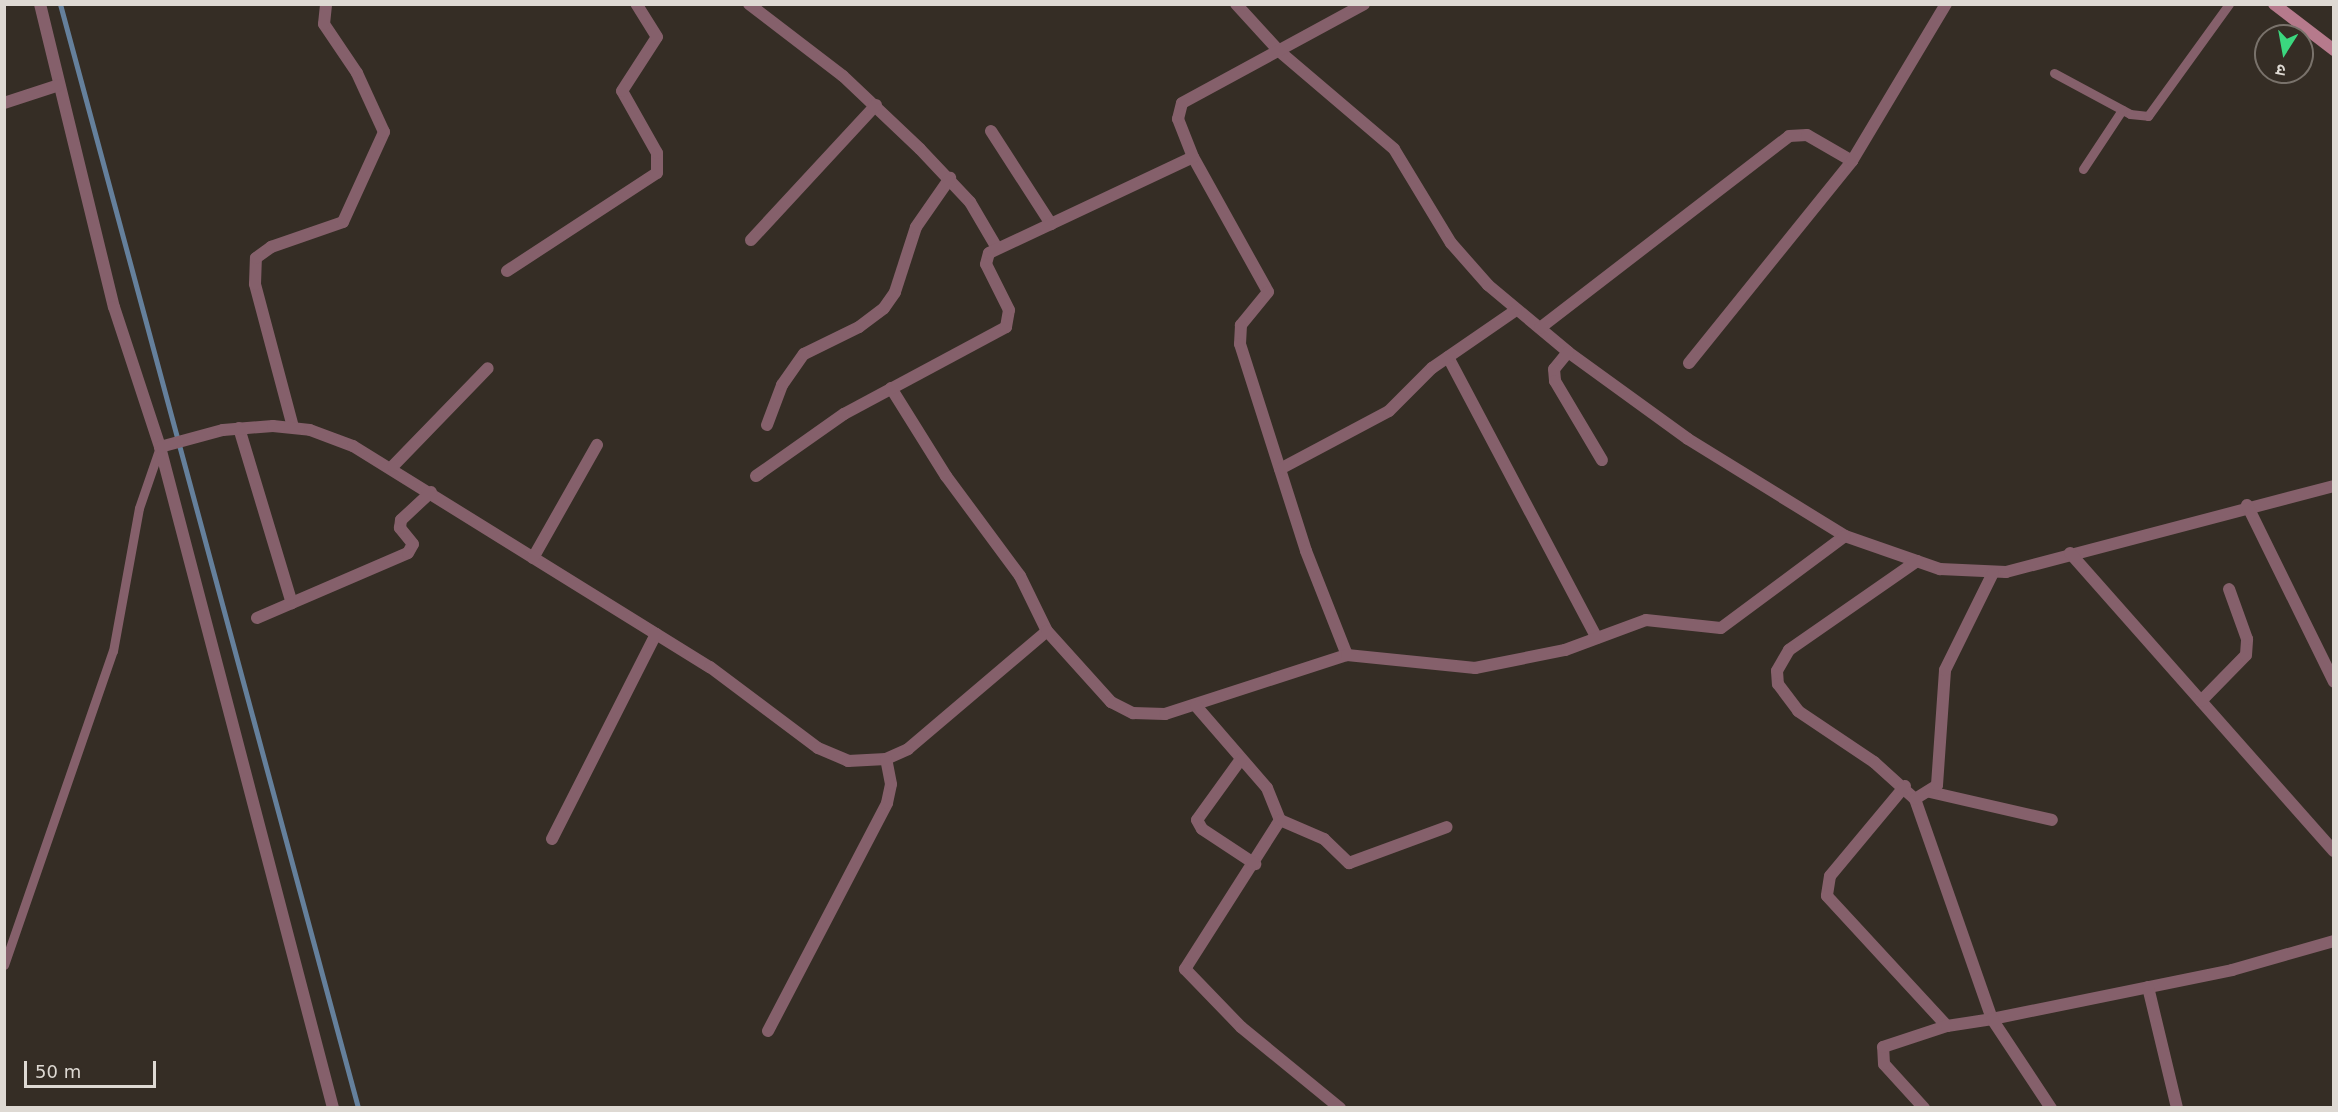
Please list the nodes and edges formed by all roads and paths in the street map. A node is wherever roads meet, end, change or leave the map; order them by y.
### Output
1 (40, 4) edge
2 (326, 4) edge
3 (636, 4) edge
4 (749, 4) edge
5 (1236, 4) edge
6 (1946, 4) edge
7 (2229, 4) edge
8 (2274, 4) edge
9 (1356, 7) edge
10 (2334, 50) edge
11 (1279, 51) junction
12 (2054, 73) dead end
13 (59, 86) junction
14 (4, 103) edge
15 (876, 105) junction
16 (2122, 110) junction
17 (991, 131) dead end
18 (1193, 157) junction
19 (1852, 162) junction
20 (2083, 169) dead end
21 (950, 178) junction
22 (1051, 224) junction
23 (751, 240) dead end
24 (997, 249) junction
25 (507, 271) dead end
26 (1516, 310) junction
27 (1540, 328) junction
28 (1568, 352) junction
29 (1448, 357) junction
30 (1689, 363) dead end
31 (488, 368) dead end
32 (891, 388) junction
33 (767, 425) dead end
34 (293, 427) junction
35 (239, 428) junction
36 (597, 445) dead end
37 (164, 446) junction
38 (1602, 460) dead end
39 (393, 466) junction
40 (1280, 469) junction
41 (756, 476) dead end
42 (2334, 486) edge
43 (431, 492) junction
44 (2247, 505) junction
45 (1845, 536) junction
46 (2070, 553) junction
47 (533, 558) junction
48 (1917, 561) junction
49 (1993, 573) junction
50 (2229, 589) dead end
51 (292, 603) junction
52 (257, 618) dead end
53 (1047, 631) junction
54 (656, 634) junction
55 (1597, 638) junction
56 (1347, 655) junction
57 (2334, 682) edge
58 (2201, 701) junction
59 (1196, 706) junction
60 (886, 759) junction
61 (1241, 759) junction
62 (1905, 786) junction
63 (1930, 792) junction
64 (1915, 799) junction
65 (1281, 820) junction
66 (2052, 820) dead end
67 (1447, 827) dead end
68 (552, 839) dead end
69 (2334, 851) edge
70 (1255, 864) junction
71 (2334, 941) edge
72 (4, 965) edge
73 (2148, 987) junction
74 (1992, 1019) junction
75 (1947, 1026) junction
76 (768, 1031) dead end
77 (333, 1107) edge
78 (1340, 1107) edge
79 (1924, 1107) edge
80 (2050, 1107) edge
81 (2177, 1107) edge

1 - 13 street
2 - 34 street
3 - 25 street
4 - 15 street
5 - 11 street
6 - 19 street
7 - 16 lane
8 - 10 main road
9 - 11 street
11 - 18 street
11 - 26 street
12 - 16 lane
13 - 14 street
13 - 37 street
15 - 21 street
15 - 23 street
16 - 20 lane
17 - 22 street
18 - 22 street
18 - 40 street
19 - 27 street
19 - 30 street
21 - 24 street
21 - 33 street
22 - 24 street
24 - 32 street
26 - 27 street
26 - 29 street
27 - 28 street
28 - 38 street
28 - 45 street
29 - 40 street
29 - 55 street
31 - 39 street
32 - 41 street
32 - 53 street
34 - 35 street
34 - 39 street
35 - 37 street
35 - 51 street
36 - 47 street
37 - 72 lane
37 - 77 street
39 - 43 street
40 - 56 street
42 - 44 street
43 - 47 street
43 - 51 street
44 - 46 street
44 - 57 street
45 - 48 street
45 - 55 street
46 - 49 street
46 - 58 street
47 - 54 street
48 - 49 street
48 - 62 street
49 - 63 street
50 - 58 street
51 - 52 street
53 - 59 street
53 - 60 street
54 - 60 street
54 - 68 street
55 - 56 street
56 - 59 street
58 - 69 street
59 - 61 street
60 - 76 street
61 - 65 street
61 - 70 street
62 - 64 street
62 - 75 street
63 - 64 street
63 - 66 street
64 - 74 street
65 - 67 street
65 - 70 street
70 - 78 street
71 - 73 street
73 - 74 street
73 - 81 street
74 - 75 street
74 - 80 street
75 - 79 street

